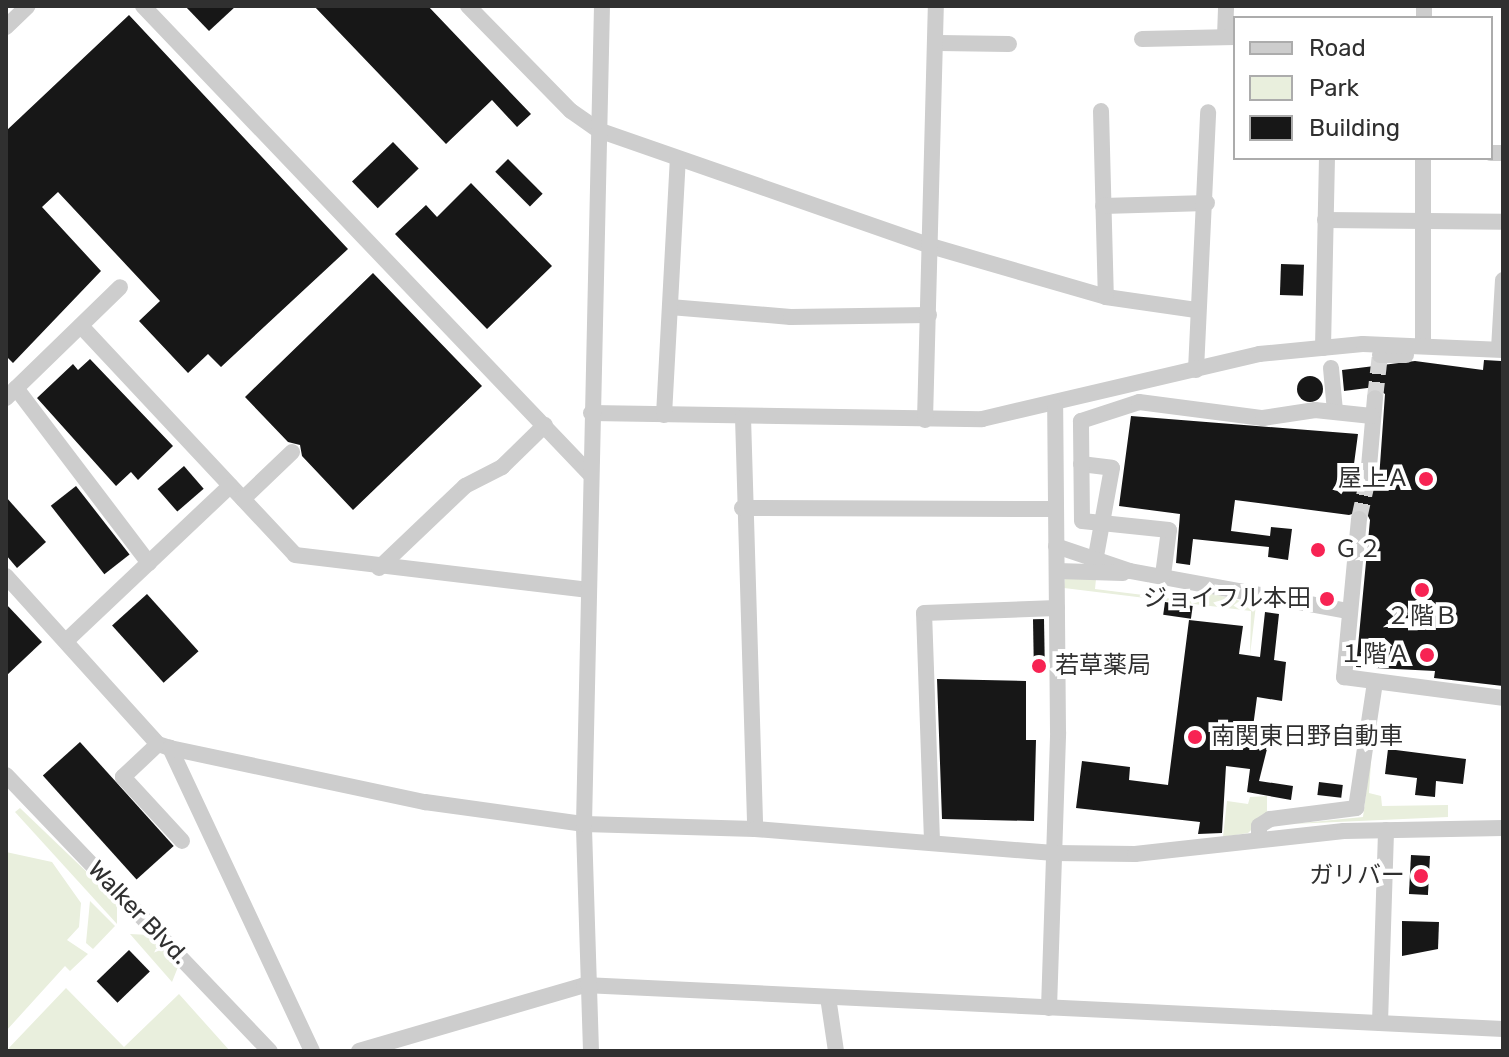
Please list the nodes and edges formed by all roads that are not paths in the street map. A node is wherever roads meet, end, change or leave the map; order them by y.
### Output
1 (28, 6) edge
2 (143, 6) edge
3 (468, 6) edge
4 (602, 6) edge
5 (936, 6) edge
6 (1226, 6) edge
7 (6, 27) edge
8 (1230, 37) edge
9 (1142, 39) dead end
10 (939, 43) junction
11 (1009, 44) dead end
12 (1101, 111) dead end
13 (1208, 112) dead end
14 (598, 130) junction
15 (678, 158) junction
16 (1327, 160) edge
17 (1423, 160) edge
18 (1207, 203) junction
19 (1103, 206) junction
20 (1325, 220) junction
21 (1422, 222) junction
22 (1503, 222) edge
23 (934, 247) junction
24 (1503, 280) edge
25 (120, 287) dead end
26 (1106, 297) junction
27 (1502, 299) edge
28 (670, 307) junction
29 (1196, 310) junction
30 (929, 315) junction
31 (81, 326) junction
32 (1423, 343) junction
33 (1481, 347) junction
34 (1323, 348) junction
35 (1501, 349) edge
36 (1380, 355) dead end
37 (1331, 368) dead end
38 (1196, 370) junction
39 (11, 393) edge
40 (1375, 398) tunnel mouth
41 (1055, 407) junction
42 (1335, 411) junction
43 (591, 413) junction
44 (664, 415) junction
45 (1372, 416) junction
46 (743, 417) junction
47 (925, 420) junction
48 (545, 425) junction
49 (292, 452) dead end
50 (1081, 464) junction
51 (589, 473) junction
52 (1368, 478) tunnel mouth
53 (230, 486) junction
54 (243, 499) junction
55 (742, 508) junction
56 (1056, 509) junction
57 (1359, 519) tunnel mouth
58 (1106, 524) junction
59 (1056, 546) junction
60 (1096, 556) junction
61 (149, 563) junction
62 (379, 568) junction
63 (1057, 571) junction
64 (1130, 571) junction
65 (1163, 575) junction
66 (6, 576) edge
67 (589, 590) junction
68 (1057, 608) junction
69 (1348, 611) junction
70 (66, 641) junction
71 (1375, 682) junction
72 (1503, 698) edge
73 (164, 746) junction
74 (6, 775) edge
75 (584, 824) junction
76 (1503, 828) edge
77 (755, 829) junction
78 (1386, 830) junction
79 (1259, 839) junction
80 (182, 841) dead end
81 (932, 841) junction
82 (1054, 853) junction
83 (584, 985) junction
84 (828, 997) junction
85 (1049, 1008) junction
86 (1380, 1023) junction
87 (1503, 1029) edge
88 (270, 1051) edge
89 (312, 1051) edge
90 (359, 1051) edge
91 (591, 1051) edge
92 (836, 1051) edge

1 - 7 street
2 - 48 street
3 - 14 street
4 - 14 street
5 - 10 street
6 - 8 street
8 - 9 street
10 - 11 street
10 - 23 street
12 - 19 street
13 - 18 street
14 - 15 street
14 - 43 street
15 - 23 street
15 - 28 street
16 - 20 street
17 - 21 street
18 - 19 street
18 - 29 street
19 - 26 street
20 - 21 street
20 - 34 street
21 - 22 street
21 - 32 street
23 - 26 street
23 - 30 street
24 - 27 street
25 - 31 street
26 - 29 street
27 - 35 street
28 - 30 street
28 - 44 street
29 - 38 street
30 - 47 street
31 - 39 street
31 - 53 street
32 - 33 street
32 - 34 street
33 - 35 street
33 - 36 street
34 - 38 street
37 - 42 street
38 - 41 street
39 - 61 street
40 - 45 street
41 - 47 street
41 - 56 street
42 - 45 street
42 - 50 street
43 - 44 street
43 - 51 street
44 - 46 street
45 - 52 street
46 - 47 street
46 - 55 street
48 - 51 street
48 - 62 street
49 - 54 street
50 - 58 street
50 - 58 street
51 - 67 street
53 - 54 street
53 - 61 street
54 - 62 street
55 - 56 street
55 - 77 street
56 - 59 street
57 - 69 street
58 - 60 street
58 - 65 street
59 - 60 street
59 - 63 street
60 - 64 street
61 - 70 street
62 - 67 street
63 - 64 street
63 - 68 street
64 - 65 street
65 - 69 street
66 - 70 street
67 - 75 street
68 - 81 street
68 - 82 street
69 - 71 street
70 - 73 street
71 - 72 street
71 - 79 street
73 - 75 street
73 - 80 street
73 - 89 street
74 - 88 street, Walker Blvd.
75 - 77 street
75 - 83 street
76 - 78 street
77 - 81 street
78 - 79 street
78 - 86 street
79 - 82 street
81 - 82 street
82 - 85 street
83 - 84 street
83 - 90 street
83 - 91 street
84 - 85 street
84 - 92 street
85 - 86 street
86 - 87 street

